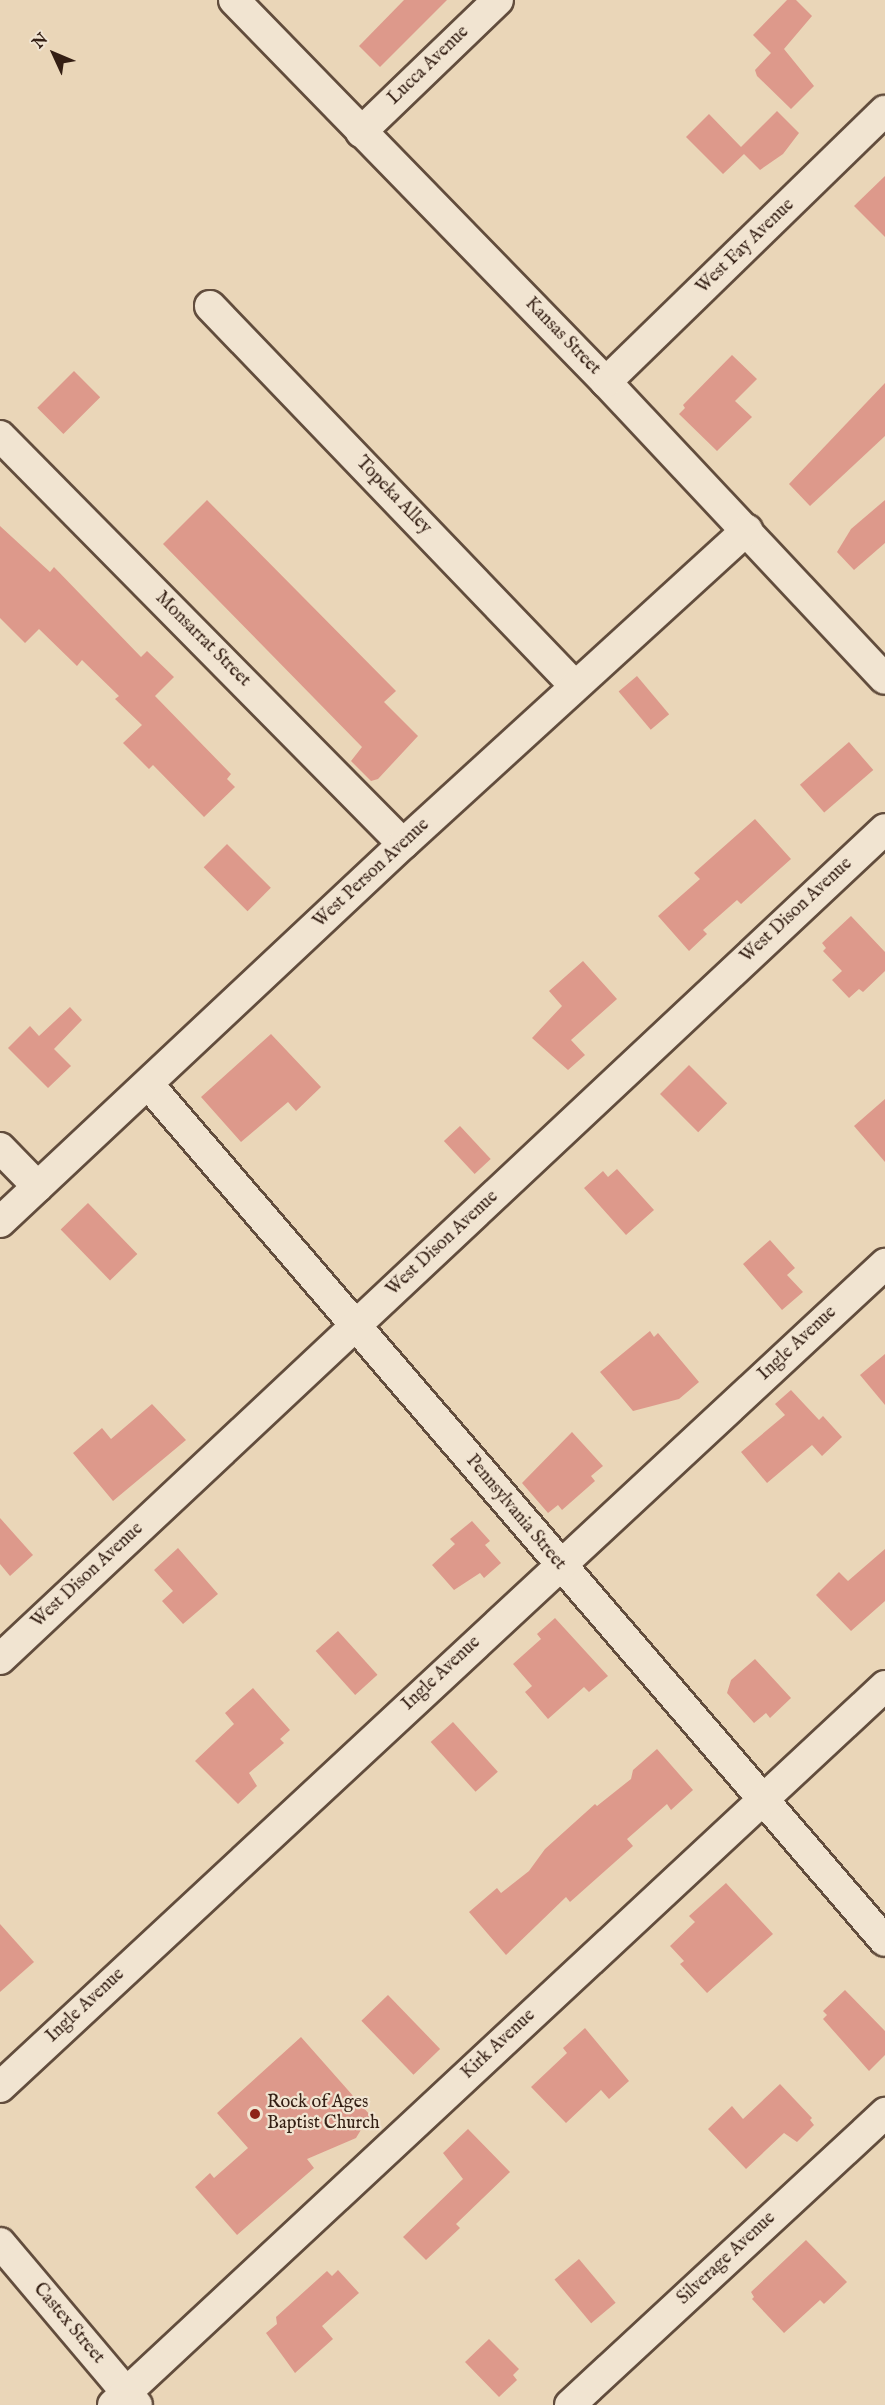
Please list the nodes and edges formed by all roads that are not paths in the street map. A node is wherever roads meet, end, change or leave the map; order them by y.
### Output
1 (234, 0) edge
2 (498, 0) edge
3 (885, 111) edge
4 (361, 132) junction
5 (210, 306) dead end
6 (606, 382) junction
7 (0, 436) edge
8 (747, 530) junction
9 (885, 679) edge
10 (575, 686) junction
11 (885, 829) edge
12 (403, 844) junction
13 (148, 1084) junction
14 (0, 1148) edge
15 (38, 1187) junction
16 (0, 1222) edge
17 (885, 1264) edge
18 (356, 1326) junction
19 (559, 1565) junction
20 (0, 1659) edge
21 (885, 1686) edge
22 (761, 1801) junction
23 (885, 1941) edge
24 (0, 2087) edge
25 (885, 2113) edge
26 (0, 2243) edge
27 (125, 2401) edge
28 (570, 2405) edge

1 - 4 street, Kansas Street
2 - 4 street, Lucca Avenue
3 - 6 street, West Fay Avenue
4 - 6 street, Kansas Street
5 - 10 street, Topeka Alley
6 - 8 street, Kansas Street
7 - 12 street, Monsarrat Street
8 - 9 street, Kansas Street
8 - 10 street, West Person Avenue
10 - 12 street, West Person Avenue
11 - 18 street, West Dison Avenue
12 - 13 street, West Person Avenue
13 - 15 street, West Person Avenue
13 - 18 street, Pennsylvania Street
14 - 15 street
15 - 16 street, West Person Avenue
17 - 19 street, Ingle Avenue
18 - 19 street, Pennsylvania Street
18 - 20 street, West Dison Avenue
19 - 22 street, Pennsylvania Street
19 - 24 street, Ingle Avenue
21 - 22 street, Kirk Avenue
22 - 23 street, Pennsylvania Street
22 - 27 street, Kirk Avenue
25 - 28 street, Silverage Avenue
26 - 27 street, Castex Street

